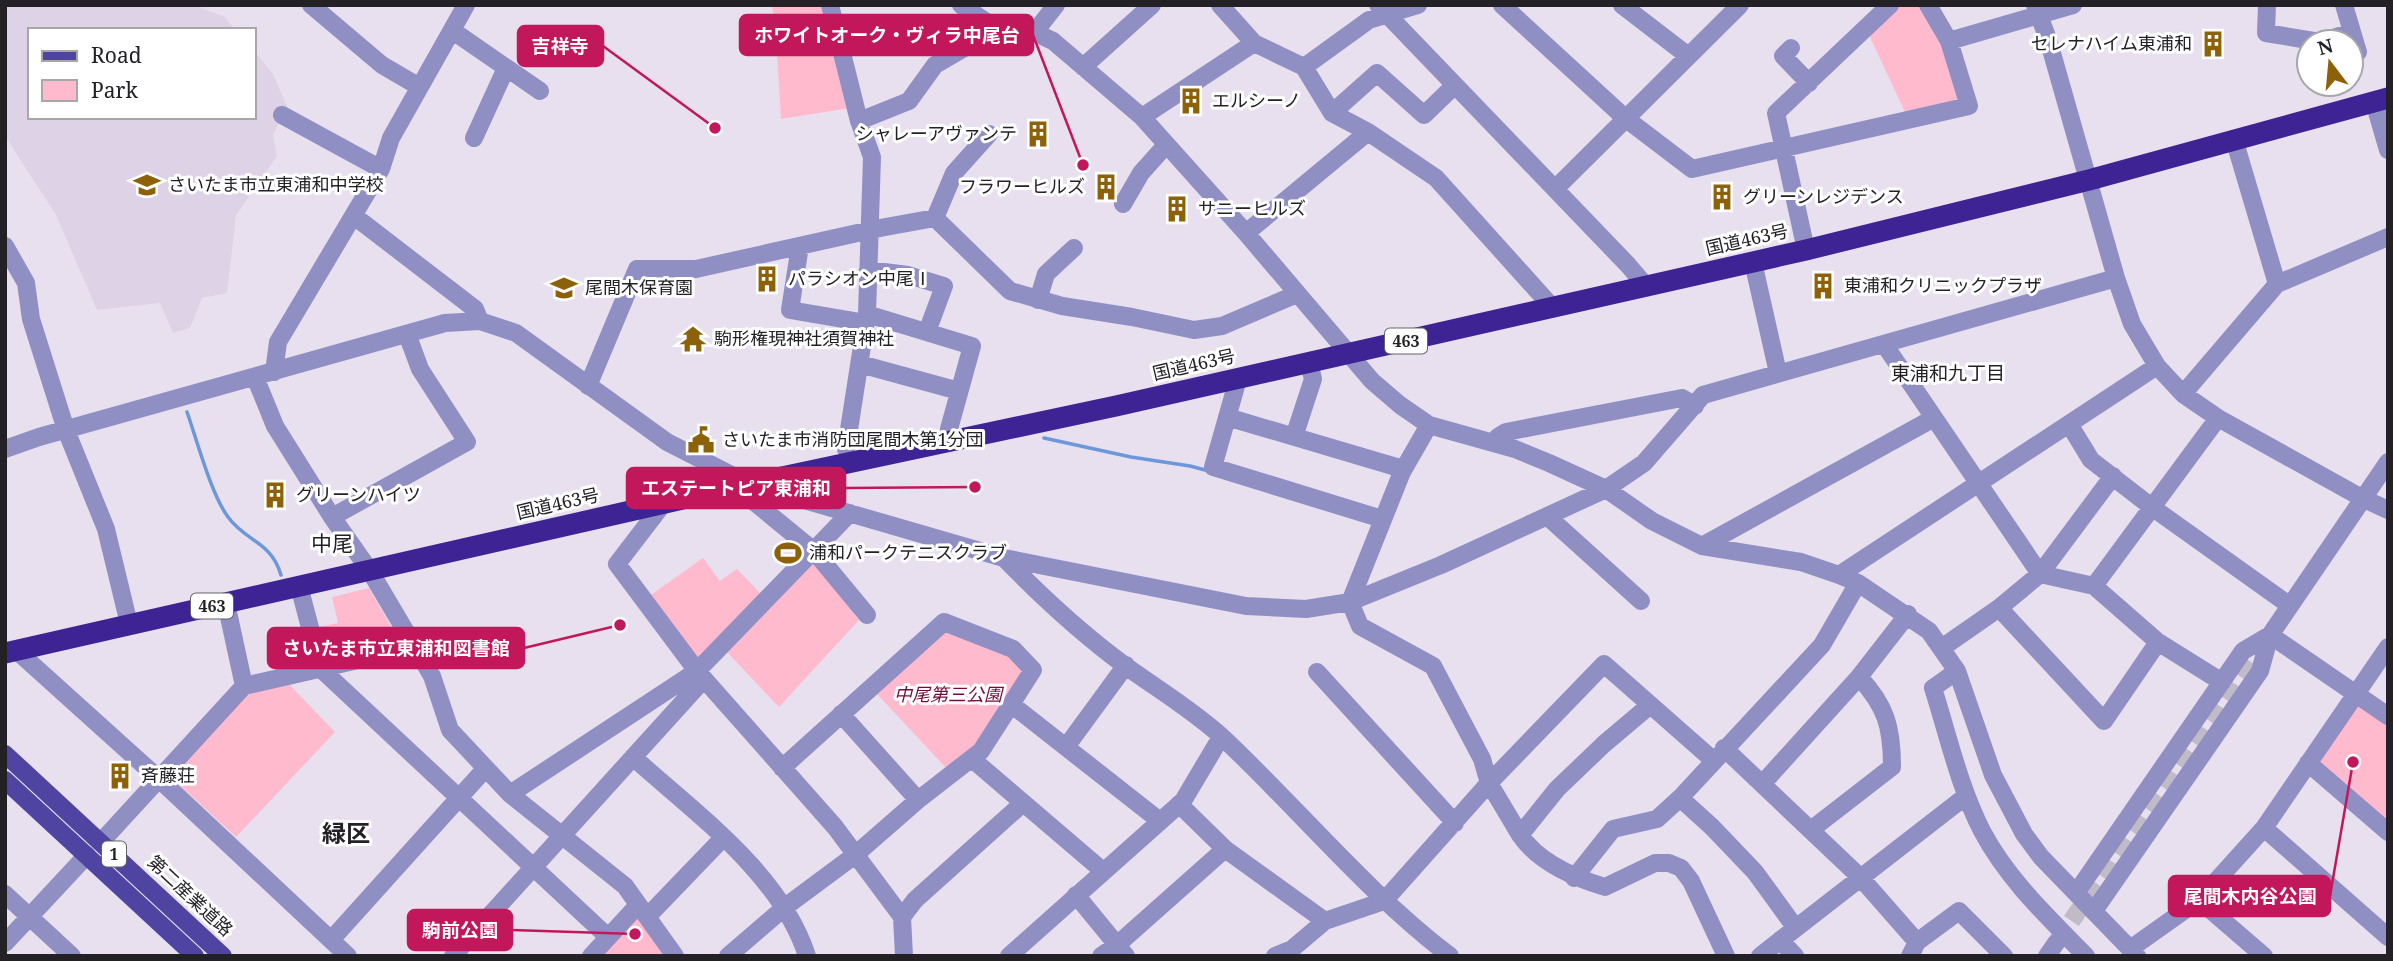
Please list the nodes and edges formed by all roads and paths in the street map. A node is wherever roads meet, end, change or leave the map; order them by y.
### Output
1 (311, 5) edge
2 (466, 5) edge
3 (830, 5) edge
4 (961, 5) edge
5 (1056, 5) edge
6 (1152, 5) edge
7 (1220, 5) edge
8 (1418, 5) edge
9 (1502, 5) edge
10 (1622, 5) edge
11 (1740, 5) edge
12 (1890, 5) edge
13 (1928, 5) edge
14 (2073, 5) edge
15 (2267, 5) edge
16 (2344, 5) edge
17 (1382, 10) edge
18 (2038, 10) edge
19 (2351, 28) edge
20 (997, 29) junction
21 (453, 31) junction
22 (1034, 33) junction
23 (2295, 38) edge
24 (1949, 41) junction
25 (1254, 43) junction
26 (1791, 48) dead end
27 (1688, 55) junction
28 (1083, 67) junction
29 (1304, 67) junction
30 (506, 68) junction
31 (1809, 83) junction
32 (418, 86) junction
33 (1454, 86) junction
34 (540, 91) dead end
35 (2381, 100) edge
36 (1332, 113) junction
37 (282, 115) dead end
38 (1142, 117) junction
39 (1625, 118) junction
40 (859, 121) junction
41 (1368, 132) junction
42 (989, 134) dead end
43 (474, 138) dead end
44 (2234, 139) junction
45 (1166, 145) junction
46 (1783, 149) junction
47 (2388, 150) edge
48 (381, 169) junction
49 (2089, 180) junction
50 (1555, 189) junction
51 (1123, 204) dead end
52 (354, 216) junction
53 (935, 218) junction
54 (869, 230) junction
55 (1245, 233) junction
56 (2388, 237) edge
57 (5, 246) edge
58 (800, 246) junction
59 (1074, 248) dead end
60 (1806, 250) junction
61 (1753, 262) junction
62 (868, 270) junction
63 (2116, 278) junction
64 (2277, 284) junction
65 (1646, 286) junction
66 (1297, 294) junction
67 (1038, 300) junction
68 (1553, 309) junction
69 (866, 318) junction
70 (480, 321) junction
71 (927, 332) junction
72 (407, 334) junction
73 (1884, 344) junction
74 (1348, 354) junction
75 (1309, 362) junction
76 (860, 364) junction
77 (2157, 366) junction
78 (274, 372) junction
79 (1778, 373) junction
80 (254, 377) junction
81 (1238, 379) junction
82 (588, 386) junction
83 (960, 391) junction
84 (2183, 394) junction
85 (1695, 406) junction
86 (1227, 417) junction
87 (1934, 418) junction
88 (2218, 418) junction
89 (2069, 424) junction
90 (1429, 425) junction
91 (66, 430) junction
92 (1294, 437) junction
93 (949, 443) junction
94 (1494, 443) junction
95 (6, 446) edge
96 (844, 456) junction
97 (2388, 462) edge
98 (1403, 469) junction
99 (2113, 476) junction
100 (1979, 484) junction
101 (743, 485) junction
102 (1606, 489) junction
103 (2362, 498) junction
104 (663, 504) junction
105 (2153, 508) junction
106 (2388, 510) edge
107 (850, 513) junction
108 (1547, 516) junction
109 (332, 517) junction
110 (1382, 519) junction
111 (1702, 546) junction
112 (814, 551) junction
113 (1004, 558) junction
114 (370, 570) junction
115 (2040, 574) junction
116 (1839, 575) junction
117 (1858, 583) junction
118 (299, 586) junction
119 (2094, 586) junction
120 (1641, 601) dead end
121 (1350, 602) junction
122 (226, 603) junction
123 (2289, 605) junction
124 (1999, 608) junction
125 (1908, 614) junction
126 (867, 615) dead end
127 (129, 624) junction
128 (2270, 635) junction
129 (2158, 642) junction
130 (415, 647) junction
131 (1943, 647) junction
132 (2388, 647) edge
133 (11, 651) edge
134 (2256, 656) tunnel mouth
135 (1126, 666) junction
136 (321, 668) junction
137 (1958, 671) junction
138 (1318, 672) dead end
139 (700, 675) junction
140 (1859, 677) junction
141 (2222, 682) junction
142 (244, 686) junction
143 (2355, 695) junction
144 (1011, 704) junction
145 (1649, 706) junction
146 (841, 714) junction
147 (2388, 716) edge
148 (1221, 737) junction
149 (1066, 747) junction
150 (5, 754) edge
151 (1718, 754) junction
152 (633, 757) junction
153 (972, 758) junction
154 (2308, 763) junction
155 (782, 768) junction
156 (485, 769) junction
157 (158, 778) junction
158 (5, 780) edge
159 (1489, 783) junction
160 (1763, 783) junction
161 (510, 794) junction
162 (1966, 796) junction
163 (458, 798) junction
164 (1680, 798) junction
165 (918, 800) junction
166 (1023, 803) junction
167 (1179, 804) junction
168 (1160, 821) junction
169 (1455, 823) junction
170 (2264, 828) junction
171 (1812, 829) junction
172 (2388, 832) edge
173 (560, 835) junction
174 (1520, 835) junction
175 (723, 838) junction
176 (101, 842) junction
177 (1225, 849) junction
178 (87, 855) junction
179 (855, 855) junction
180 (533, 867) junction
181 (1103, 871) junction
182 (1860, 877) junction
183 (1574, 878) junction
184 (2076, 893) junction
185 (5, 894) edge
186 (1076, 895) junction
187 (2199, 900) junction
188 (1384, 901) junction
189 (785, 907) junction
190 (643, 911) junction
191 (2094, 911) junction
192 (30, 916) junction
193 (902, 917) junction
194 (1325, 921) junction
195 (1795, 927) junction
196 (608, 937) junction
197 (2388, 937) edge
198 (331, 940) junction
199 (1780, 940) junction
200 (5, 943) edge
201 (1122, 950) edge
202 (1299, 951) edge
203 (1915, 951) edge
204 (2134, 952) edge
205 (72, 956) edge
206 (195, 956) edge
207 (223, 956) edge
208 (348, 956) edge
209 (453, 956) edge
210 (591, 956) edge
211 (676, 956) edge
212 (728, 956) edge
213 (807, 956) edge
214 (904, 956) edge
215 (1009, 956) edge
216 (1101, 956) edge
217 (1275, 956) edge
218 (1450, 956) edge
219 (1726, 956) edge
220 (1760, 956) edge
221 (1795, 956) edge
222 (2004, 956) edge
223 (2086, 956) edge
224 (2264, 956) edge

1 - 32 street
2 - 21 street
3 - 40 street
4 - 20 street
5 - 22 street
6 - 28 street
7 - 25 street
8 - 17 street
9 - 39 street
10 - 27 street
11 - 27 street
12 - 31 street
13 - 24 street
14 - 18 street
15 - 23 street
16 - 19 street
17 - 29 street
17 - 33 street
18 - 24 street
18 - 49 street
20 - 22 street
20 - 40 street
21 - 30 street
21 - 32 street
22 - 28 street
24 - 46 street
25 - 29 street
25 - 38 street
26 - 31 street
27 - 39 street
28 - 38 street
29 - 36 street
30 - 34 street
30 - 43 street
31 - 46 street
32 - 48 street
33 - 36 street
33 - 50 street
35 - 44 highway, 国道463号 / 463
35 - 47 street
36 - 41 street
37 - 48 street
38 - 45 street
39 - 46 street
39 - 50 street
40 - 54 street
41 - 55 street
41 - 68 street
42 - 53 street
44 - 49 highway, 国道463号 / 463
44 - 64 street
45 - 51 street
45 - 55 street
46 - 60 street
48 - 52 street
49 - 60 highway, 国道463号 / 463
49 - 63 street
50 - 65 street
52 - 70 street
52 - 78 street
53 - 54 street
53 - 67 street
54 - 58 street
54 - 62 street
55 - 66 street
56 - 64 street
57 - 91 street
58 - 69 street
58 - 82 street
59 - 67 street
60 - 61 highway, 国道463号 / 463
61 - 65 highway, 国道463号 / 463
61 - 79 street
62 - 69 street
62 - 71 street
63 - 73 street
63 - 77 street
64 - 84 street
65 - 68 highway, 国道463号 / 463
66 - 67 street
66 - 74 street
68 - 74 highway, 国道463号 / 463
69 - 71 street
69 - 76 street
70 - 72 street
70 - 82 street
71 - 83 street
72 - 78 street
72 - 109 street
73 - 79 street
73 - 87 street
74 - 75 highway, 国道463号 / 463
74 - 90 street
75 - 81 highway, 国道463号 / 463
75 - 92 street
76 - 83 street
76 - 96 street
77 - 84 street
77 - 89 street
78 - 80 street
79 - 85 street
80 - 91 street
80 - 109 street
81 - 86 street
81 - 93 highway, 国道463号 / 463
82 - 101 street
83 - 93 street
84 - 88 street
85 - 94 street
85 - 102 street
86 - 92 street
86 - 110 street
87 - 100 street
87 - 111 street
88 - 103 street
88 - 105 street
89 - 99 street
89 - 100 street
90 - 94 street
90 - 98 street
91 - 95 street
91 - 127 street
92 - 98 street
93 - 96 highway, 国道463号 / 463
94 - 102 street
96 - 101 highway, 国道463号 / 463
97 - 103 street
98 - 110 street
99 - 105 street
99 - 115 street
100 - 115 street
100 - 116 street
101 - 104 highway, 国道463号 / 463
101 - 107 street
101 - 112 street
102 - 108 street
102 - 111 street
103 - 106 street
103 - 123 street
104 - 114 highway, 国道463号 / 463
104 - 139 street
105 - 119 street
105 - 123 street
107 - 112 street
107 - 113 street
108 - 120 street
108 - 121 street
109 - 114 street
110 - 121 street
111 - 116 street
112 - 126 street
112 - 139 street
113 - 121 street
113 - 135 street
114 - 118 highway, 国道463号 / 463
114 - 130 street
115 - 119 street
115 - 124 street
116 - 117 street
117 - 125 street
117 - 151 street
118 - 122 highway, 国道463号 / 463
118 - 136 street
119 - 129 street
121 - 159 street
122 - 127 highway, 国道463号 / 463
122 - 142 street
123 - 128 street
124 - 129 street
124 - 131 street
125 - 131 street
125 - 140 street
127 - 133 highway, 国道463号 / 463
128 - 134 street
128 - 141 street
128 - 143 street
128 - 191 street
129 - 141 street
130 - 136 street
130 - 156 street
131 - 137 street
132 - 143 street
133 - 157 street
135 - 148 street
135 - 149 street
136 - 142 street
136 - 163 street
137 - 162 street
137 - 184 street
138 - 169 street
139 - 152 street
139 - 155 street
139 - 161 street
140 - 160 street
140 - 171 street
141 - 184 street
142 - 157 street
143 - 147 street
143 - 154 street
144 - 146 street
144 - 149 street
144 - 153 street
145 - 151 street
145 - 159 street
145 - 174 street
146 - 155 street
146 - 165 street
148 - 167 street
148 - 188 street
149 - 168 street
150 - 176 main road, 第二産業道路 / 1
151 - 160 street
151 - 164 street
152 - 173 street
152 - 175 street
153 - 165 street
153 - 166 street
154 - 170 street
154 - 172 street
155 - 179 street
156 - 161 street
156 - 163 street
157 - 176 street
157 - 198 street
158 - 178 main road, 1
159 - 169 street
159 - 174 street
160 - 171 street
161 - 173 street
162 - 182 street
162 - 223 street
163 - 180 street
163 - 198 street
164 - 183 street
164 - 195 street
165 - 179 street
166 - 181 street
166 - 193 street
167 - 168 street
167 - 177 street
168 - 181 street
169 - 188 street
170 - 187 street
170 - 197 street
171 - 182 street
173 - 180 street
173 - 190 street
174 - 183 street
175 - 189 street
175 - 190 street
176 - 207 main road, 第二産業道路 / 1
177 - 194 street
177 - 201 street
178 - 192 street
178 - 206 main road, 1
179 - 189 street
179 - 193 street
180 - 196 street
180 - 209 street
181 - 186 street
182 - 195 street
182 - 203 street
183 - 219 street
184 - 191 street
185 - 192 street
186 - 201 street
186 - 215 street
187 - 204 street
187 - 224 street
188 - 194 street
188 - 218 street
189 - 212 street
189 - 213 street
190 - 196 street
190 - 211 street
191 - 204 street
192 - 200 street
192 - 205 street
193 - 214 street
194 - 202 street
195 - 199 street
196 - 210 street
198 - 208 street
199 - 220 street
199 - 221 street
201 - 216 street
202 - 217 street
203 - 222 street

